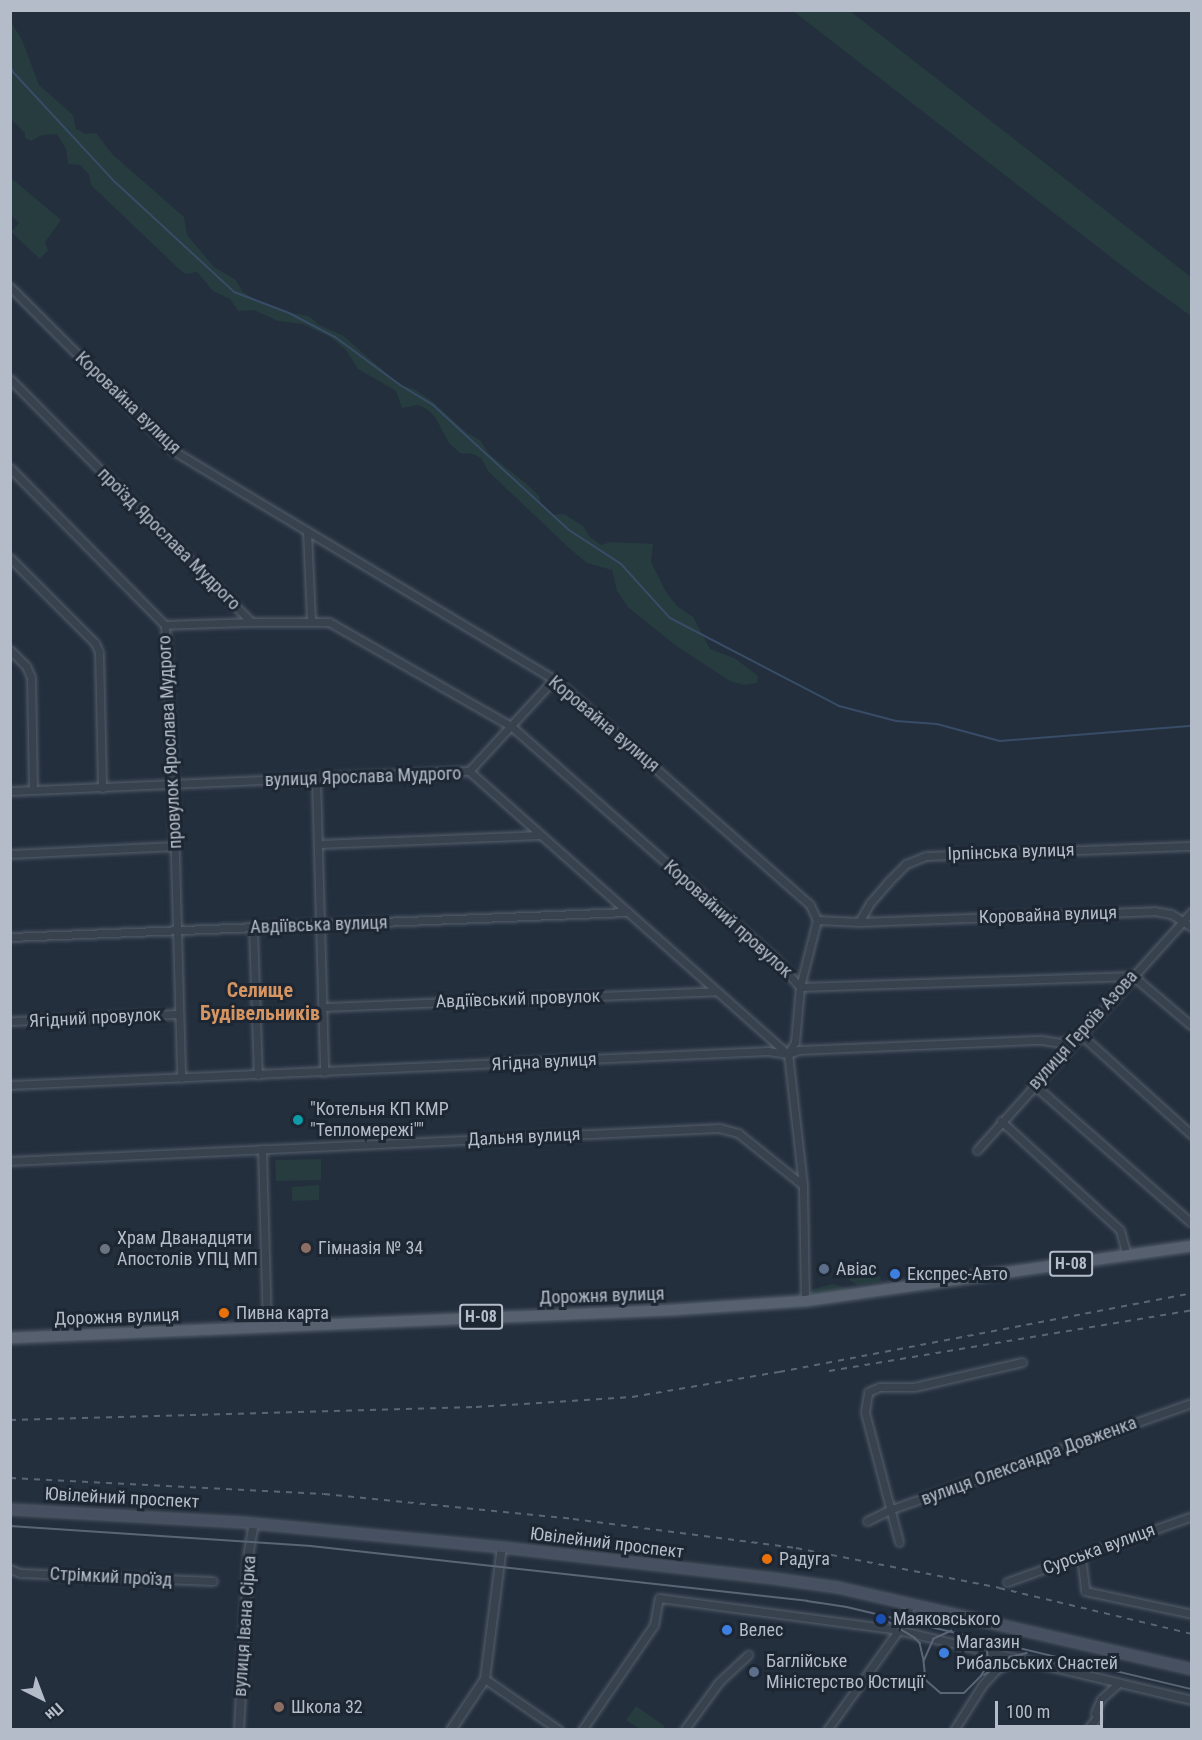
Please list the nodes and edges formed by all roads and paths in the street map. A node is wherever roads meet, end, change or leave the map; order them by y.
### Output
1 (10, 287) edge
2 (10, 379) edge
3 (10, 468) edge
4 (307, 531) junction
5 (10, 558) edge
6 (311, 620) junction
7 (251, 622) junction
8 (165, 625) junction
9 (10, 650) edge
10 (554, 679) junction
11 (512, 727) junction
12 (469, 771) junction
13 (316, 779) junction
14 (173, 785) junction
15 (102, 788) junction
16 (33, 790) junction
17 (10, 791) edge
18 (540, 835) junction
19 (318, 844) junction
20 (175, 846) junction
21 (1191, 846) edge
22 (10, 854) edge
23 (1191, 911) edge
24 (627, 912) junction
25 (1182, 918) junction
26 (817, 920) junction
27 (859, 922) junction
28 (320, 925) junction
29 (1191, 927) edge
30 (253, 928) junction
31 (177, 931) junction
32 (10, 937) edge
33 (1133, 976) junction
34 (800, 987) junction
35 (714, 991) junction
36 (322, 1007) junction
37 (179, 1014) junction
38 (10, 1022) edge
39 (1191, 1026) edge
40 (1077, 1035) junction
41 (788, 1054) junction
42 (324, 1072) junction
43 (258, 1075) junction
44 (181, 1078) junction
45 (1033, 1084) junction
46 (10, 1085) edge
47 (1001, 1121) junction
48 (1191, 1135) edge
49 (262, 1149) junction
50 (977, 1150) dead end
51 (10, 1161) edge
52 (803, 1185) junction
53 (1191, 1222) edge
54 (1191, 1246) edge
55 (1127, 1256) junction
56 (805, 1301) junction
57 (267, 1326) junction
58 (10, 1338) edge
59 (1022, 1362) dead end
60 (1191, 1403) edge
61 (10, 1509) edge
62 (892, 1509) junction
63 (1191, 1516) edge
64 (867, 1521) dead end
65 (254, 1523) junction
66 (899, 1542) dead end
67 (502, 1548) junction
68 (1081, 1556) junction
69 (10, 1569) edge
70 (213, 1581) dead end
71 (1007, 1582) dead end
72 (911, 1604) junction
73 (1191, 1614) edge
74 (898, 1630) junction
75 (748, 1655) dead end
76 (1017, 1658) junction
77 (1191, 1669) edge
78 (485, 1678) junction
79 (1119, 1683) junction
80 (1191, 1700) edge
81 (239, 1730) edge
82 (452, 1730) edge
83 (559, 1730) edge
84 (582, 1730) edge
85 (684, 1730) edge
86 (827, 1730) edge
87 (954, 1730) edge
88 (1087, 1730) edge

1 - 4 street, Коровайна вулиця
2 - 7 street, проїзд Ярослава Мудрого
3 - 8 street, провулок Ярослава Мудрого
4 - 6 street
4 - 10 street, Коровайна вулиця
5 - 15 street
6 - 7 street, проїзд Ярослава Мудрого
6 - 11 street, проїзд Ярослава Мудрого
7 - 8 street
8 - 14 street, провулок Ярослава Мудрого
9 - 16 street
10 - 11 street
10 - 26 street, Коровайна вулиця
11 - 12 street
11 - 34 street, Коровайний провулок
12 - 13 street, вулиця Ярослава Мудрого
12 - 18 street, вулиця Ярослава Мудрого
13 - 14 street, вулиця Ярослава Мудрого
13 - 19 street
14 - 15 street, вулиця Ярослава Мудрого
14 - 20 street, провулок Ярослава Мудрого
15 - 16 street, вулиця Ярослава Мудрого
16 - 17 street, вулиця Ярослава Мудрого
18 - 19 street
18 - 24 street, вулиця Ярослава Мудрого
19 - 28 street
20 - 22 street
20 - 31 street, провулок Ярослава Мудрого
21 - 27 street, Ірпінська вулиця
23 - 25 street, вулиця Героїв Азова
24 - 28 street, Авдіївська вулиця
24 - 35 street, вулиця Ярослава Мудрого
25 - 27 street, Коровайна вулиця
25 - 29 street
25 - 33 street, вулиця Героїв Азова
26 - 27 street, Коровайна вулиця
26 - 34 street
28 - 30 street, Авдіївська вулиця
28 - 36 street
30 - 31 street, Авдіївська вулиця
30 - 43 street
31 - 32 street, Авдіївська вулиця
31 - 37 street, провулок Ярослава Мудрого
33 - 34 street, Коровайний провулок
33 - 39 street
33 - 40 street, вулиця Героїв Азова
34 - 41 street
35 - 36 street, Авдіївський провулок
35 - 41 street, вулиця Ярослава Мудрого
36 - 42 street
37 - 38 street, Ягідний провулок
37 - 44 street, провулок Ярослава Мудрого
40 - 41 street, Ягідна вулиця
40 - 45 street, вулиця Героїв Азова
40 - 48 street
41 - 42 street, Ягідна вулиця
41 - 52 street
42 - 43 street, Ягідна вулиця
43 - 44 street, Ягідна вулиця
44 - 46 street, Ягідна вулиця
45 - 47 street, вулиця Героїв Азова
45 - 53 street
47 - 50 street, вулиця Героїв Азова
47 - 55 street
49 - 51 street, Дальня вулиця
49 - 52 street, Дальня вулиця
49 - 57 street
52 - 56 street
54 - 55 main road, Дорожня вулиця / Н-08
55 - 56 main road, Дорожня вулиця / Н-08
56 - 57 main road, Дорожня вулиця / Н-08
57 - 58 main road, Дорожня вулиця / Н-08
59 - 62 street
60 - 62 street, вулиця Олександра Довженка
61 - 65 main road, Ювілейний проспект
62 - 64 street, вулиця Олександра Довженка
62 - 66 street
63 - 68 street, Сурська вулиця
65 - 67 main road, Ювілейний проспект
65 - 81 street, вулиця Івана Сірка
67 - 72 main road, Ювілейний проспект
67 - 78 street
68 - 71 street, Сурська вулиця
68 - 73 street
69 - 70 street, Стрімкий проїзд
72 - 74 street
72 - 77 main road, Ювілейний проспект
74 - 76 street
74 - 84 street
74 - 86 street
75 - 85 street
76 - 79 street
76 - 87 street
78 - 82 street
78 - 83 street
79 - 80 street
79 - 88 street

